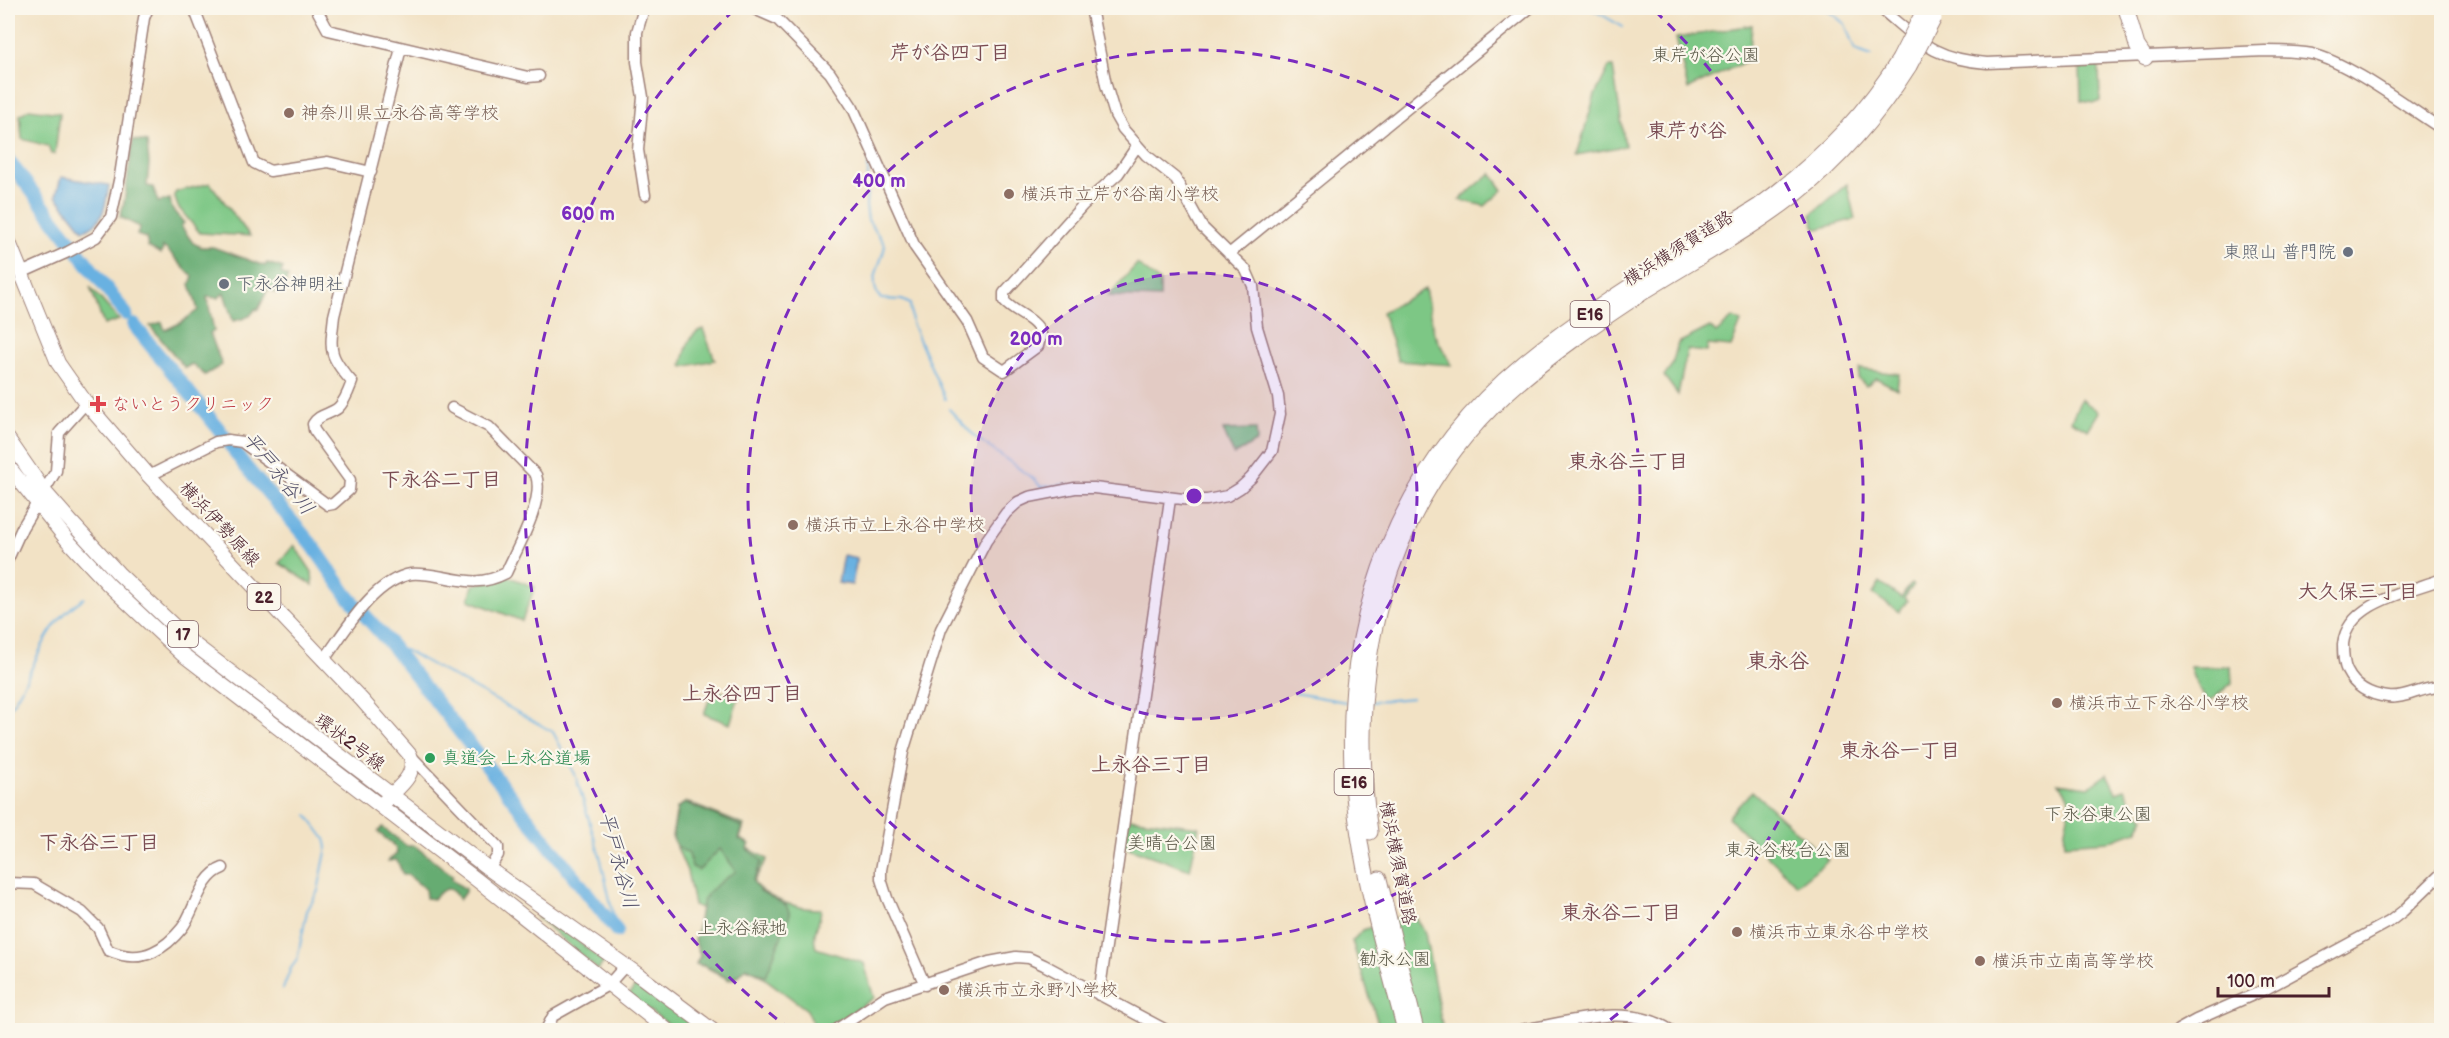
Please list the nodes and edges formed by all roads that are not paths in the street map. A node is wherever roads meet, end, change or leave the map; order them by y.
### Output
1 (148, 8) edge
2 (194, 8) edge
3 (316, 8) edge
4 (644, 8) edge
5 (752, 8) edge
6 (1091, 8) edge
7 (1530, 8) edge
8 (1880, 8) edge
9 (2126, 8) edge
10 (2133, 8) edge
11 (1930, 11) edge
12 (401, 48) junction
13 (2145, 58) junction
14 (539, 75) dead end
15 (2442, 129) edge
16 (1137, 146) junction
17 (371, 172) junction
18 (645, 195) dead end
19 (8, 240) edge
20 (1229, 254) junction
21 (21, 273) junction
22 (86, 403) junction
23 (452, 408) dead end
24 (8, 439) edge
25 (8, 466) edge
26 (149, 476) junction
27 (44, 491) junction
28 (1170, 499) junction
29 (36, 504) junction
30 (8, 559) edge
31 (2442, 579) edge
32 (323, 661) junction
33 (2442, 687) edge
34 (410, 754) junction
35 (390, 795) junction
36 (381, 806) junction
37 (223, 868) dead end
38 (489, 869) junction
39 (2442, 873) edge
40 (8, 883) edge
41 (1385, 929) junction
42 (625, 966) junction
43 (608, 985) junction
44 (924, 985) junction
45 (1099, 995) junction
46 (546, 1030) edge
47 (667, 1030) edge
48 (712, 1030) edge
49 (836, 1030) edge
50 (1166, 1030) edge
51 (1405, 1030) edge
52 (1416, 1030) edge
53 (1521, 1030) edge
54 (1670, 1030) edge
55 (2178, 1030) edge

1 - 21 street
2 - 17 street
3 - 12 street
4 - 18 street
5 - 16 street
6 - 16 street
7 - 20 street
8 - 13 street
9 - 13 highway
10 - 13 highway
11 - 41 highway, 横浜横須賀道路 / E16, bridge
12 - 14 street
12 - 17 street
13 - 15 street
16 - 20 street
17 - 26 street
19 - 21 main road, 横浜伊勢原線 / 22
20 - 28 street
21 - 22 main road, 横浜伊勢原線 / 22
22 - 26 main road, 横浜伊勢原線 / 22
22 - 27 street
23 - 32 street
24 - 27 main road, 環状2号線 / 17
25 - 29 main road, 環状2号線 / 17
26 - 32 main road, 横浜伊勢原線 / 22
27 - 29 street
27 - 35 main road, 環状2号線 / 17
28 - 44 street
28 - 45 street
29 - 30 street
29 - 36 main road, 環状2号線 / 17
31 - 33 street
32 - 34 main road, 横浜伊勢原線 / 22
34 - 35 main road
34 - 38 street
35 - 36 main road
35 - 38 main road, 環状2号線 / 17
36 - 43 main road, 環状2号線 / 17
37 - 40 street
38 - 42 main road, 環状2号線 / 17
39 - 55 street
41 - 51 highway, 横浜横須賀道路 / E16
41 - 52 highway, 横浜横須賀道路 / E16
42 - 43 street
42 - 48 main road, 環状2号線 / 17
43 - 46 street
43 - 47 main road, 環状2号線 / 17
44 - 45 street
44 - 49 street
45 - 50 street
53 - 54 street

